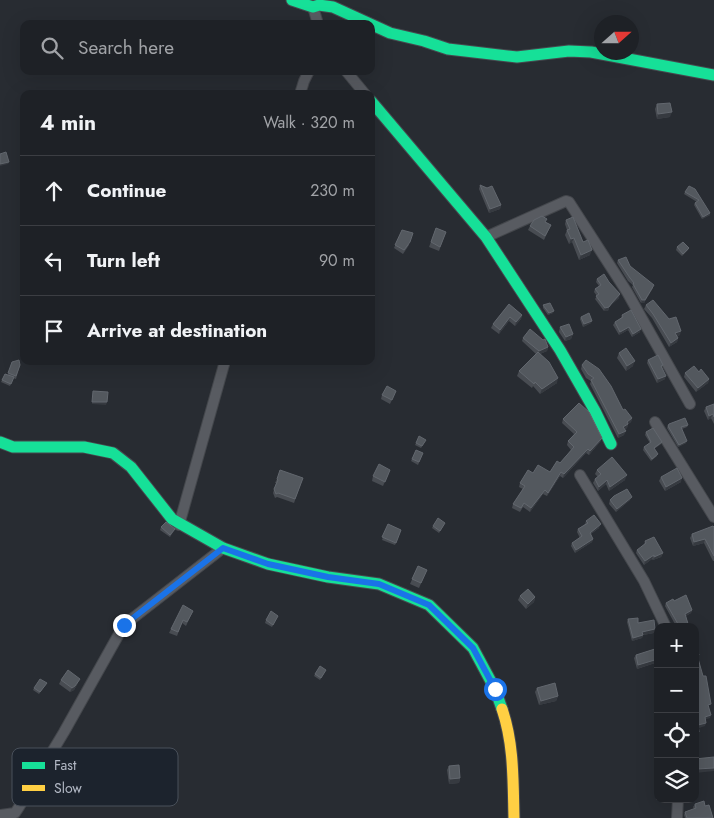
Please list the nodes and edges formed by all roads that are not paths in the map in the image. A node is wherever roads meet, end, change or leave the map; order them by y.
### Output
1 (292, 0) edge
2 (313, 7) junction
3 (317, 20) edge
4 (363, 20) edge
5 (375, 25) edge
6 (307, 75) edge
7 (349, 75) edge
8 (714, 75) edge
9 (302, 90) edge
10 (362, 90) edge
11 (375, 106) edge
12 (486, 237) junction
13 (224, 365) edge
14 (690, 404) dead end
15 (655, 422) dead end
16 (0, 442) edge
17 (611, 444) dead end
18 (580, 475) dead end
19 (714, 517) edge
20 (179, 525) junction
21 (223, 548) junction
22 (664, 623) edge
23 (54, 748) edge
24 (678, 803) edge
25 (20, 806) edge
26 (0, 815) edge
27 (514, 818) edge
28 (677, 818) edge

1 - 2 street
2 - 3 street
2 - 4 street
5 - 8 street
6 - 9 street
7 - 10 street
11 - 12 street
12 - 14 street
12 - 17 street
13 - 20 street
15 - 19 street
16 - 20 street
18 - 22 street
20 - 21 street
21 - 23 street
21 - 27 street
24 - 28 street
25 - 26 street

